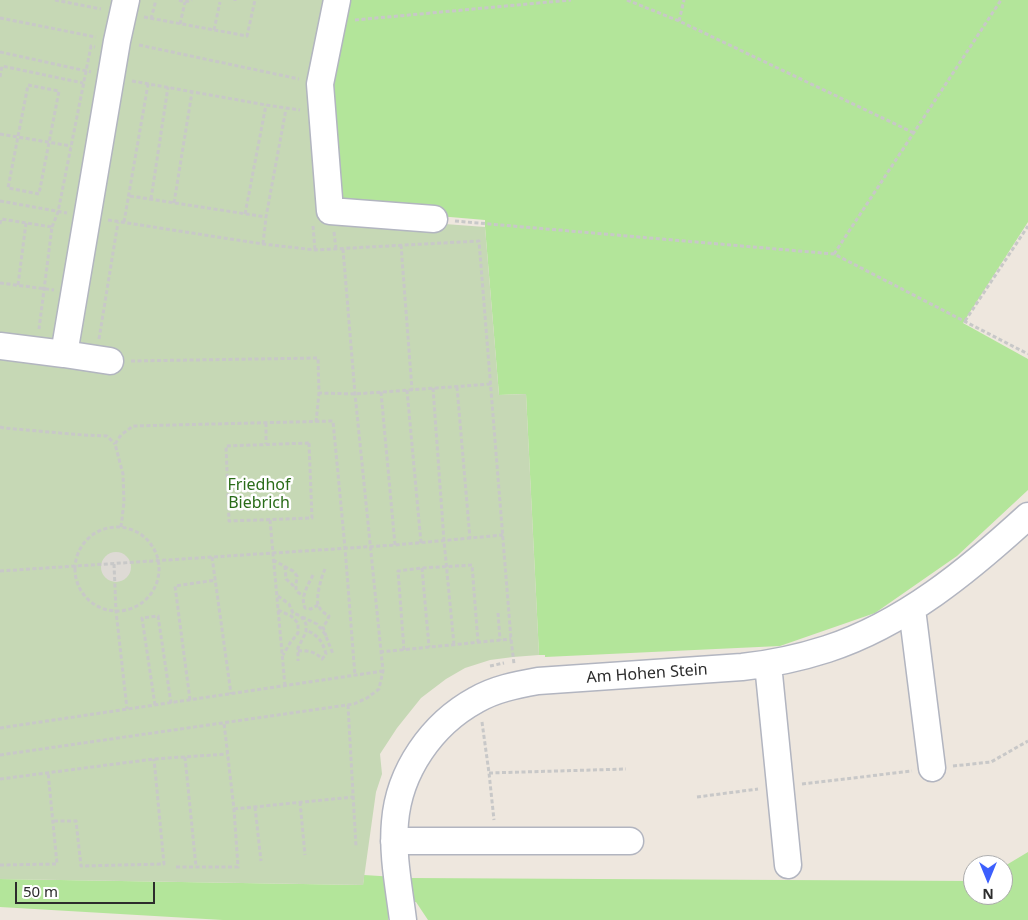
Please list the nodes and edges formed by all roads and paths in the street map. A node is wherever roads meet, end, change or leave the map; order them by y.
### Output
1 (55, 0) edge
2 (156, 0) edge
3 (179, 0) edge
4 (192, 0) edge
5 (255, 0) edge
6 (571, 0) edge
7 (627, 0) edge
8 (684, 0) edge
9 (1001, 0) edge
10 (185, 2) junction
11 (220, 2) dead end
12 (125, 7) edge
13 (334, 11) edge
14 (0, 18) edge
15 (151, 19) junction
16 (679, 21) junction
17 (180, 24) junction
18 (214, 30) junction
19 (116, 46) junction
20 (0, 52) edge
21 (98, 74) junction
22 (0, 77) edge
23 (304, 80) dead end
24 (84, 83) junction
25 (148, 84) junction
26 (168, 87) junction
27 (192, 92) junction
28 (266, 105) junction
29 (286, 109) junction
30 (306, 111) dead end
31 (914, 133) junction
32 (0, 134) edge
33 (18, 137) junction
34 (49, 142) junction
35 (71, 146) junction
36 (130, 196) junction
37 (151, 199) junction
38 (0, 201) edge
39 (174, 203) junction
40 (58, 212) junction
41 (245, 214) junction
42 (87, 216) junction
43 (266, 217) junction
44 (434, 219) joint
45 (313, 220) dead end
46 (118, 222) junction
47 (124, 222) junction
48 (26, 223) junction
49 (0, 224) edge
50 (1028, 226) edge
51 (52, 227) junction
52 (263, 244) junction
53 (401, 245) junction
54 (343, 249) junction
55 (315, 250) junction
56 (834, 254) junction
57 (0, 283) edge
58 (18, 285) junction
59 (44, 288) junction
60 (966, 321) junction
61 (0, 346) edge
62 (36, 350) junction
63 (64, 354) junction
64 (1028, 354) edge
65 (103, 360) junction
66 (491, 384) junction
67 (457, 387) junction
68 (433, 388) junction
69 (407, 390) junction
70 (412, 390) junction
71 (381, 392) junction
72 (319, 393) junction
73 (355, 394) junction
74 (316, 422) junction
75 (266, 423) junction
76 (0, 427) edge
77 (115, 444) junction
78 (266, 444) junction
79 (1028, 516) edge
80 (270, 520) junction
81 (121, 527) junction
82 (503, 535) junction
83 (470, 539) junction
84 (444, 541) junction
85 (421, 543) junction
86 (395, 545) junction
87 (371, 546) junction
88 (345, 548) junction
89 (273, 553) junction
90 (212, 557) junction
91 (158, 560) junction
92 (273, 560) junction
93 (114, 564) junction
94 (74, 566) junction
95 (285, 566) junction
96 (447, 566) junction
97 (422, 568) junction
98 (325, 569) dead end
99 (0, 571) edge
100 (313, 575) dead end
101 (216, 580) junction
102 (296, 589) junction
103 (277, 596) junction
104 (304, 596) junction
105 (318, 604) junction
106 (912, 609) junction
107 (278, 610) junction
108 (116, 611) junction
109 (498, 613) dead end
110 (301, 616) junction
111 (306, 630) junction
112 (326, 636) junction
113 (511, 639) junction
114 (500, 640) junction
115 (478, 642) junction
116 (454, 645) junction
117 (429, 647) junction
118 (404, 650) junction
119 (298, 651) junction
120 (380, 652) junction
121 (333, 654) dead end
122 (282, 655) junction
123 (298, 661) dead end
124 (768, 664) junction
125 (382, 671) junction
126 (355, 676) junction
127 (517, 684) junction
128 (285, 686) junction
129 (231, 694) junction
130 (476, 699) junction
131 (190, 700) junction
132 (170, 703) junction
133 (155, 705) junction
134 (348, 705) junction
135 (127, 709) junction
136 (224, 723) junction
137 (0, 728) edge
138 (1028, 741) edge
139 (227, 754) junction
140 (0, 755) edge
141 (185, 757) junction
142 (154, 759) junction
143 (932, 768) junction
144 (626, 769) dead end
145 (48, 772) junction
146 (489, 773) junction
147 (0, 778) edge
148 (780, 787) junction
149 (697, 796) dead end
150 (353, 797) junction
151 (300, 802) junction
152 (255, 807) junction
153 (234, 809) junction
154 (54, 821) junction
155 (394, 840) junction
156 (495, 840) junction
157 (630, 841) dead end
158 (356, 847) dead end
159 (305, 855) dead end
160 (261, 862) dead end
161 (0, 865) edge
162 (788, 865) dead end
163 (176, 867) dead end
164 (196, 867) junction
165 (403, 920) edge

1 - 12 path
2 - 15 path
3 - 10 path
4 - 10 path
5 - 18 path
6 - 13 path
7 - 16 path
8 - 16 path
9 - 31 path
10 - 17 path
11 - 18 path
12 - 15 path
12 - 19 street
13 - 44 street
14 - 19 path
15 - 17 path
16 - 31 path
17 - 18 path
19 - 21 street
19 - 21 path
19 - 23 path
20 - 21 path
21 - 24 path
21 - 25 path
21 - 42 street
22 - 24 path
24 - 35 path
25 - 26 path
25 - 36 path
26 - 27 path
26 - 37 path
27 - 28 path
27 - 39 path
28 - 29 path
28 - 41 path
29 - 30 path
29 - 43 path
31 - 56 path
32 - 33 path
33 - 34 path
33 - 34 path
33 - 34 path
34 - 35 path
35 - 40 path
36 - 37 path
36 - 47 path
37 - 39 path
38 - 40 path
39 - 41 path
40 - 42 path
40 - 51 path
41 - 43 path
42 - 46 path
42 - 63 street
43 - 52 path
44 - 56 path
45 - 55 path
46 - 47 path
46 - 65 path
47 - 52 path
48 - 49 path
48 - 51 path
48 - 58 path
50 - 60 path
51 - 59 path
52 - 55 path
53 - 54 path
53 - 66 path
53 - 70 path
54 - 55 path
54 - 73 path
56 - 60 path
57 - 58 path
58 - 59 path
59 - 62 path
60 - 64 path
61 - 62 street
62 - 63 street
63 - 65 street
65 - 72 path
66 - 67 path
66 - 82 path
67 - 68 path
67 - 83 path
68 - 70 path
68 - 84 path
69 - 70 path
69 - 71 path
69 - 85 path
71 - 73 path
71 - 86 path
72 - 73 path
72 - 74 path
73 - 87 path
74 - 75 path
74 - 88 path
75 - 77 path
75 - 78 path
76 - 77 path
77 - 81 path
78 - 80 path
78 - 80 path
79 - 106 street, Am Hohen Stein
80 - 89 path
81 - 91 path
81 - 94 path
82 - 83 path
82 - 113 path
83 - 84 path
84 - 85 path
84 - 96 path
85 - 86 path
86 - 87 path
87 - 88 path
87 - 120 path
88 - 89 path
88 - 126 path
89 - 90 path
89 - 92 path
90 - 91 path
90 - 101 path
91 - 93 path
91 - 108 path
92 - 95 path
92 - 103 path
93 - 94 path
93 - 108 path
94 - 99 path
94 - 108 path
95 - 102 path
95 - 102 path
96 - 97 path
96 - 115 path
96 - 116 path
97 - 117 path
97 - 118 path
98 - 105 path
100 - 104 path
101 - 129 path
101 - 131 path
102 - 104 path
103 - 107 path
103 - 110 path
104 - 105 path
105 - 112 path
106 - 124 street, Am Hohen Stein
106 - 143 street
107 - 122 path
107 - 122 path
108 - 135 path
109 - 114 path
110 - 111 path
110 - 112 path
111 - 119 path
111 - 119 path
112 - 121 path
113 - 114 path
113 - 127 path
114 - 115 path
115 - 116 path
116 - 117 path
117 - 118 path
118 - 120 path
119 - 123 path
120 - 125 path
122 - 128 path
124 - 127 street, Am Hohen Stein
124 - 148 street
125 - 126 path
125 - 134 path
126 - 128 path
127 - 130 street, Am Hohen Stein
128 - 129 path
129 - 131 path
130 - 146 path
130 - 155 street, Am Hohen Stein
131 - 132 path
132 - 133 path
132 - 133 path
133 - 135 path
134 - 136 path
134 - 150 path
135 - 137 path
136 - 139 path
136 - 140 path
138 - 143 path
139 - 141 path
139 - 153 path
141 - 142 path
141 - 164 path
142 - 145 path
142 - 154 path
143 - 148 path
144 - 146 path
145 - 147 path
145 - 154 path
146 - 156 path
148 - 149 path
148 - 162 street
150 - 151 path
150 - 158 path
151 - 152 path
151 - 159 path
152 - 153 path
152 - 160 path
153 - 164 path
154 - 161 path
155 - 156 street
155 - 165 street, Am Hohen Stein
156 - 157 street
163 - 164 path

